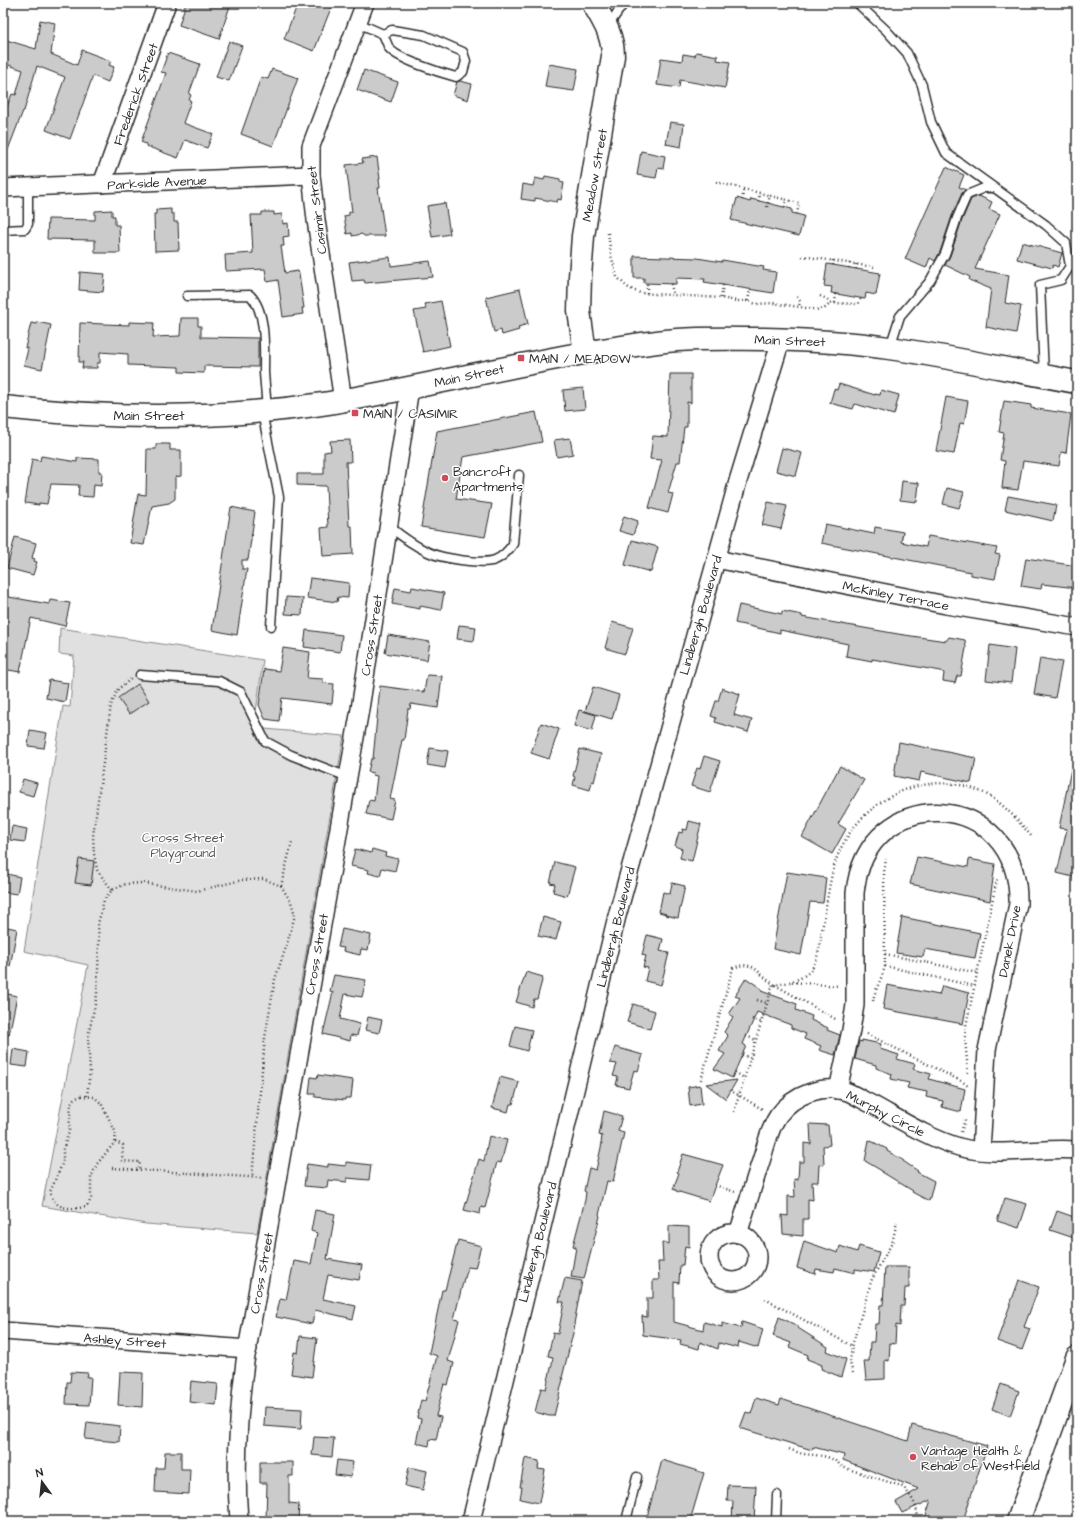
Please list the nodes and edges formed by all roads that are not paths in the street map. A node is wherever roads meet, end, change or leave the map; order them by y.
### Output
1 (167, 3) edge
2 (365, 3) edge
3 (593, 3) edge
4 (624, 3) edge
5 (857, 3) edge
6 (358, 23) junction
7 (607, 27) junction
8 (383, 34) junction
9 (310, 175) junction
10 (102, 184) junction
11 (3, 188) edge
12 (28, 188) junction
13 (994, 188) junction
14 (3, 230) edge
15 (187, 296) dead end
16 (781, 340) junction
17 (889, 348) junction
18 (585, 353) junction
19 (1044, 376) junction
20 (1077, 382) edge
21 (410, 388) junction
22 (343, 400) junction
23 (3, 409) edge
24 (264, 411) junction
25 (519, 475) dead end
26 (388, 526) junction
27 (716, 560) junction
28 (271, 626) dead end
29 (1077, 627) edge
30 (140, 675) road end
31 (348, 776) junction
32 (838, 1090) junction
33 (1077, 1150) edge
34 (981, 1151) junction
35 (738, 1234) dead end
36 (3, 1331) edge
37 (248, 1349) junction
38 (1077, 1358) edge
39 (637, 1477) dead end
40 (777, 1495) dead end
41 (239, 1521) edge
42 (471, 1521) edge
43 (626, 1521) edge
44 (776, 1521) edge
45 (1018, 1521) edge

1 - 10 street, Frederick Street
2 - 6 street, Casimir Street
3 - 7 main road, Meadow Street
4 - 7 lane
5 - 13 lane
6 - 8 lane
6 - 9 street, Casimir Street
7 - 18 main road, Meadow Street
8 - 8 lane
9 - 10 street, Parkside Avenue
9 - 22 street, Casimir Street
10 - 12 street, Parkside Avenue
11 - 12 street, Parkside Avenue
12 - 14 lane
13 - 17 lane
13 - 19 lane
15 - 24 lane
16 - 17 main road, Main Street
16 - 18 main road, Main Street
16 - 27 street, Lindbergh Boulevard
17 - 19 main road, Main Street
18 - 21 main road, Main Street
19 - 20 main road, Main Street
21 - 22 main road, Main Street
21 - 26 street, Cross Street
22 - 24 main road, Main Street
23 - 24 main road, Main Street
24 - 28 lane
25 - 26 lane
26 - 31 street, Cross Street
27 - 29 street, McKinley Terrace
27 - 42 street, Lindbergh Boulevard
30 - 31 lane
31 - 37 street, Cross Street
32 - 34 street, Murphy Circle
32 - 34 street, Danek Drive
32 - 35 street, Murphy Circle
33 - 34 street, Murphy Circle
36 - 37 street, Ashley Street
37 - 41 street, Cross Street
38 - 45 main road
39 - 43 lane
40 - 44 lane

